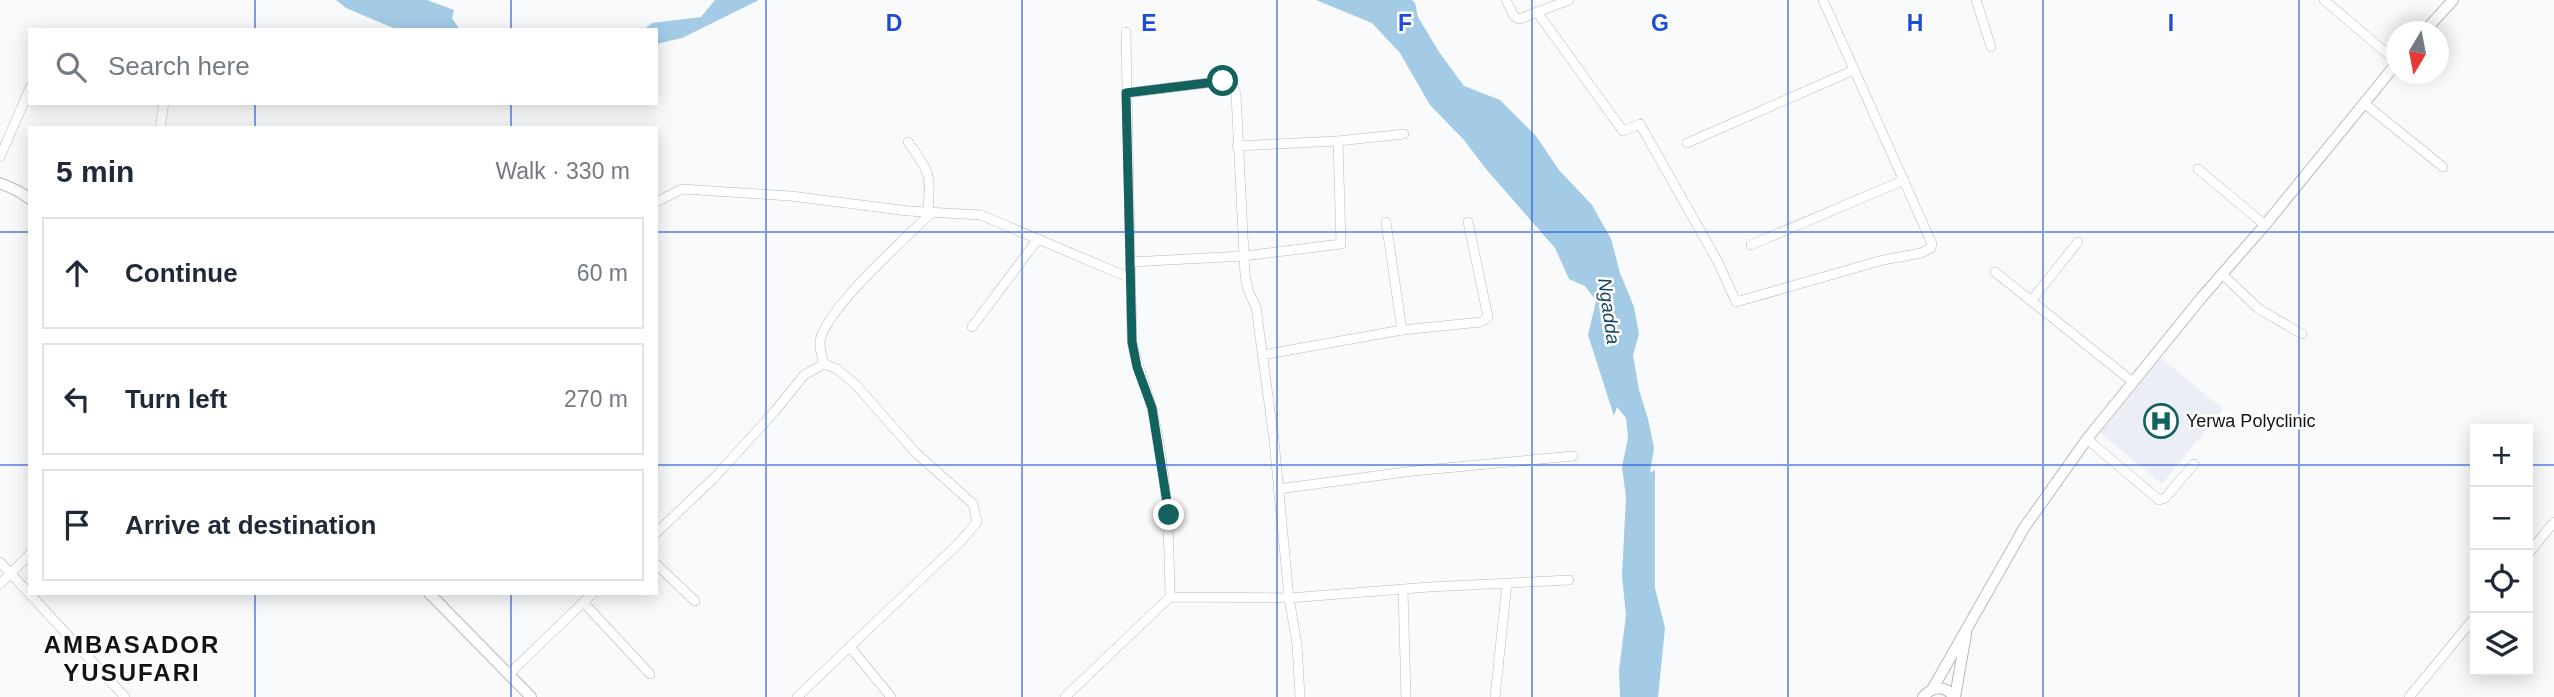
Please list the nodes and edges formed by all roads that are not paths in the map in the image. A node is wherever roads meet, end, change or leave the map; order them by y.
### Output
1 (1506, 0) edge
2 (1569, 0) edge
3 (1823, 0) edge
4 (1976, 0) edge
5 (2324, 0) edge
6 (2453, 0) edge
7 (1538, 12) junction
8 (2434, 21) edge
9 (1126, 32) dead end
10 (1991, 47) dead end
11 (2386, 54) edge
12 (1854, 70) junction
13 (2386, 76) edge
14 (28, 93) edge
15 (1126, 93) junction
16 (2365, 104) junction
17 (164, 105) edge
18 (160, 126) edge
19 (1404, 134) dead end
20 (1338, 141) junction
21 (908, 142) dead end
22 (1687, 143) dead end
23 (1237, 146) junction
24 (0, 156) edge
25 (2443, 167) dead end
26 (2198, 169) dead end
27 (1904, 180) junction
28 (0, 183) edge
29 (28, 198) edge
30 (658, 201) edge
31 (930, 213) junction
32 (1386, 222) dead end
33 (1468, 222) dead end
34 (2265, 225) junction
35 (1038, 239) junction
36 (2078, 242) dead end
37 (1751, 245) dead end
38 (1244, 256) junction
39 (1130, 262) junction
40 (1995, 272) dead end
41 (2222, 274) junction
42 (1130, 278) junction
43 (2031, 301) junction
44 (972, 327) dead end
45 (1402, 330) junction
46 (2302, 334) dead end
47 (1262, 355) junction
48 (824, 364) junction
49 (2133, 382) junction
50 (2087, 439) junction
51 (1573, 456) dead end
52 (2194, 464) dead end
53 (1278, 489) junction
54 (2554, 522) edge
55 (658, 531) edge
56 (2531, 550) edge
57 (28, 556) edge
58 (0, 562) edge
59 (658, 566) edge
60 (10, 573) junction
61 (1569, 580) dead end
62 (1507, 583) junction
63 (0, 584) edge
64 (1403, 589) junction
65 (28, 592) edge
66 (30, 595) edge
67 (431, 595) edge
68 (591, 595) edge
69 (1170, 597) junction
70 (1289, 598) junction
71 (695, 601) dead end
72 (583, 602) junction
73 (1969, 623) junction
74 (2470, 623) edge
75 (849, 647) junction
76 (509, 674) junction
77 (650, 674) dead end
78 (1933, 688) junction
79 (125, 697) edge
80 (531, 697) edge
81 (797, 697) edge
82 (891, 697) edge
83 (1065, 697) edge
84 (1300, 697) edge
85 (1406, 697) edge
86 (1495, 697) edge
87 (1923, 697) edge
88 (1954, 697) edge
89 (2409, 697) edge

1 - 7 street
2 - 7 street
3 - 12 street
4 - 10 street
5 - 11 street
6 - 8 street
7 - 27 street
9 - 15 street
12 - 22 street
12 - 27 street
13 - 16 street
14 - 24 street
15 - 23 street
15 - 39 street
16 - 25 street
16 - 34 street
17 - 18 street
19 - 20 street
20 - 23 street
20 - 38 street
21 - 31 street
23 - 38 street
26 - 34 street
27 - 37 street
28 - 29 street
30 - 31 street
31 - 35 street
31 - 48 street
32 - 45 street
33 - 45 street
34 - 41 street
35 - 42 street
35 - 44 street
36 - 43 street
38 - 39 street
38 - 47 street
39 - 42 street
40 - 43 street
41 - 46 street
41 - 49 street
42 - 69 street
43 - 49 street
45 - 47 street
47 - 53 street
48 - 55 street
48 - 75 street
49 - 50 street
50 - 52 street
50 - 73 street
51 - 53 street
53 - 70 street
54 - 56 street
57 - 60 street
58 - 60 street
59 - 71 street
60 - 63 street
60 - 65 street
61 - 62 street
62 - 64 street
62 - 86 street
64 - 70 street
64 - 85 street
66 - 79 street
67 - 76 street
68 - 72 street
69 - 70 street
69 - 83 street
70 - 84 street
72 - 76 street
72 - 77 street
73 - 78 street
73 - 88 street
74 - 89 street
75 - 81 street
75 - 82 street
76 - 80 street
78 - 87 street
78 - 88 street

